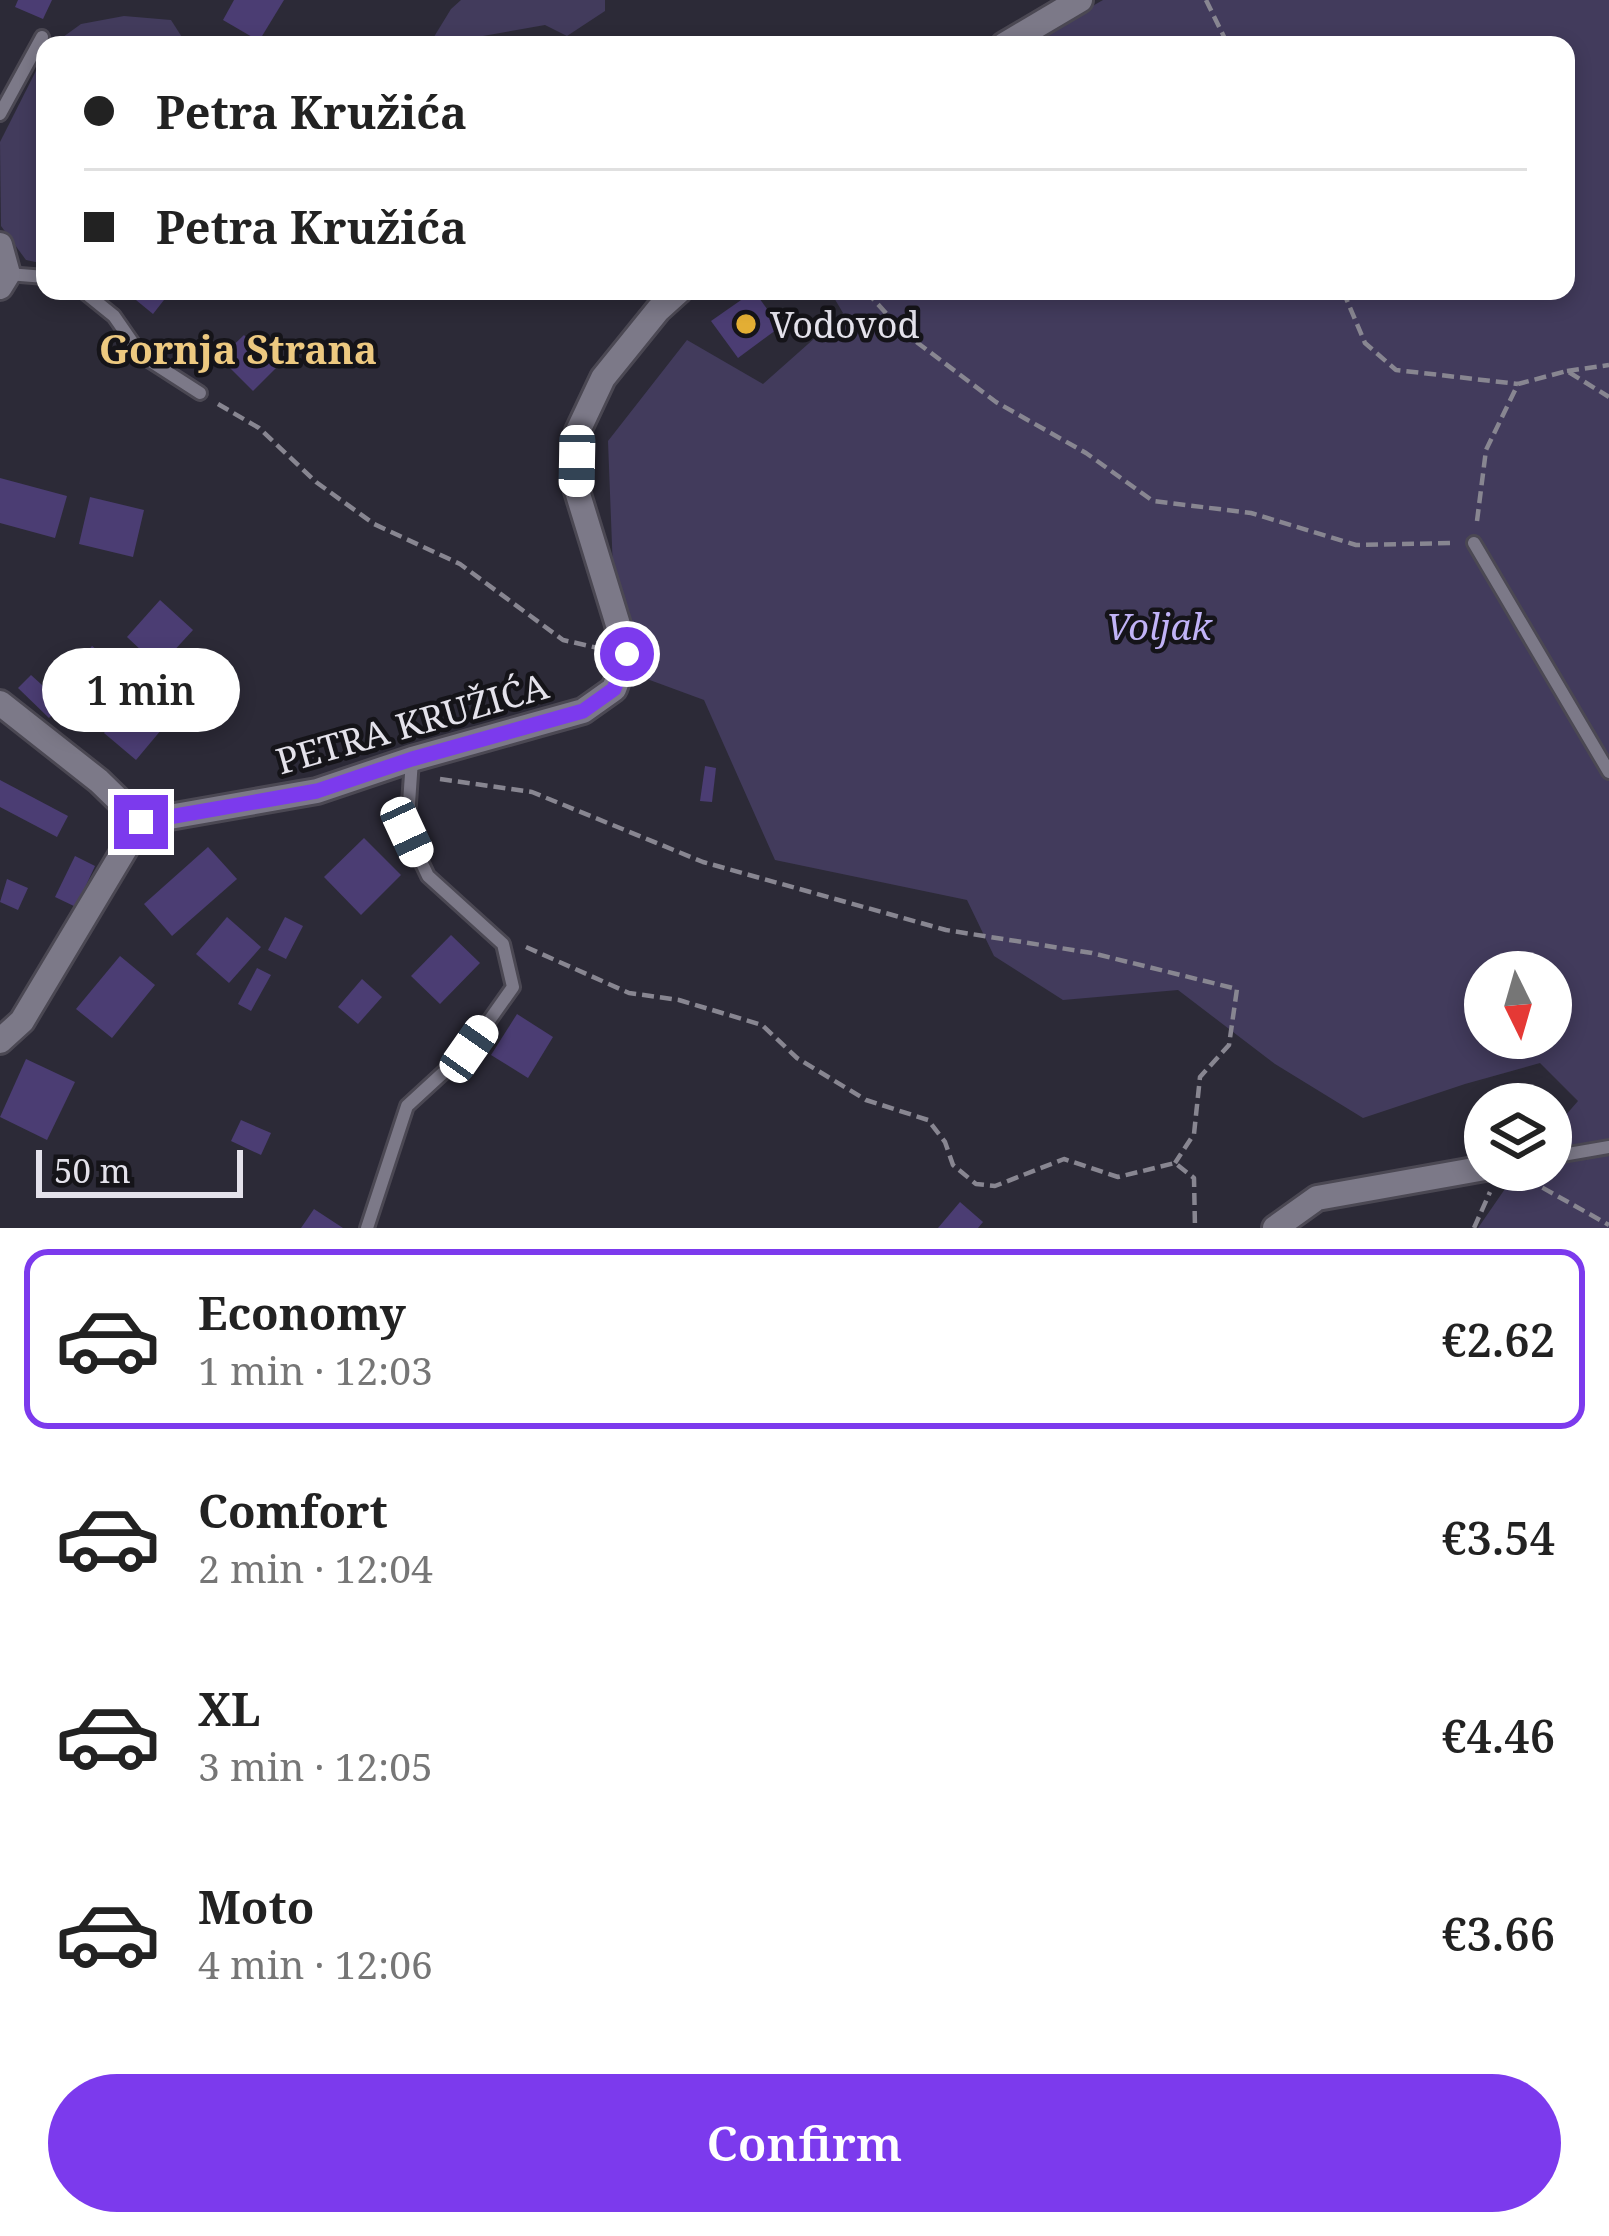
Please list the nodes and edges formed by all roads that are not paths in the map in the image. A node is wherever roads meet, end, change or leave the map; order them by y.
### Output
1 (1080, 0) edge
2 (1019, 36) edge
3 (36, 49) edge
4 (0, 114) edge
5 (0, 245) edge
6 (36, 278) edge
7 (4, 280) edge
8 (94, 300) edge
9 (669, 300) edge
10 (200, 392) road end
11 (1474, 543) road end
12 (0, 703) edge
13 (411, 769) junction
14 (1609, 772) edge
15 (141, 822) junction
16 (0, 1041) edge
17 (1609, 1147) edge
18 (1572, 1153) edge
19 (1464, 1182) edge
20 (367, 1228) edge
21 (1274, 1228) edge

1 - 2 street
3 - 4 lane
5 - 7 street
6 - 7 lane
8 - 10 lane
9 - 13 street, PETRA KRUŽIĆA
11 - 14 lane
12 - 15 street
13 - 15 street, PETRA KRUŽIĆA
13 - 20 lane
15 - 16 street
17 - 18 lane
19 - 21 street

